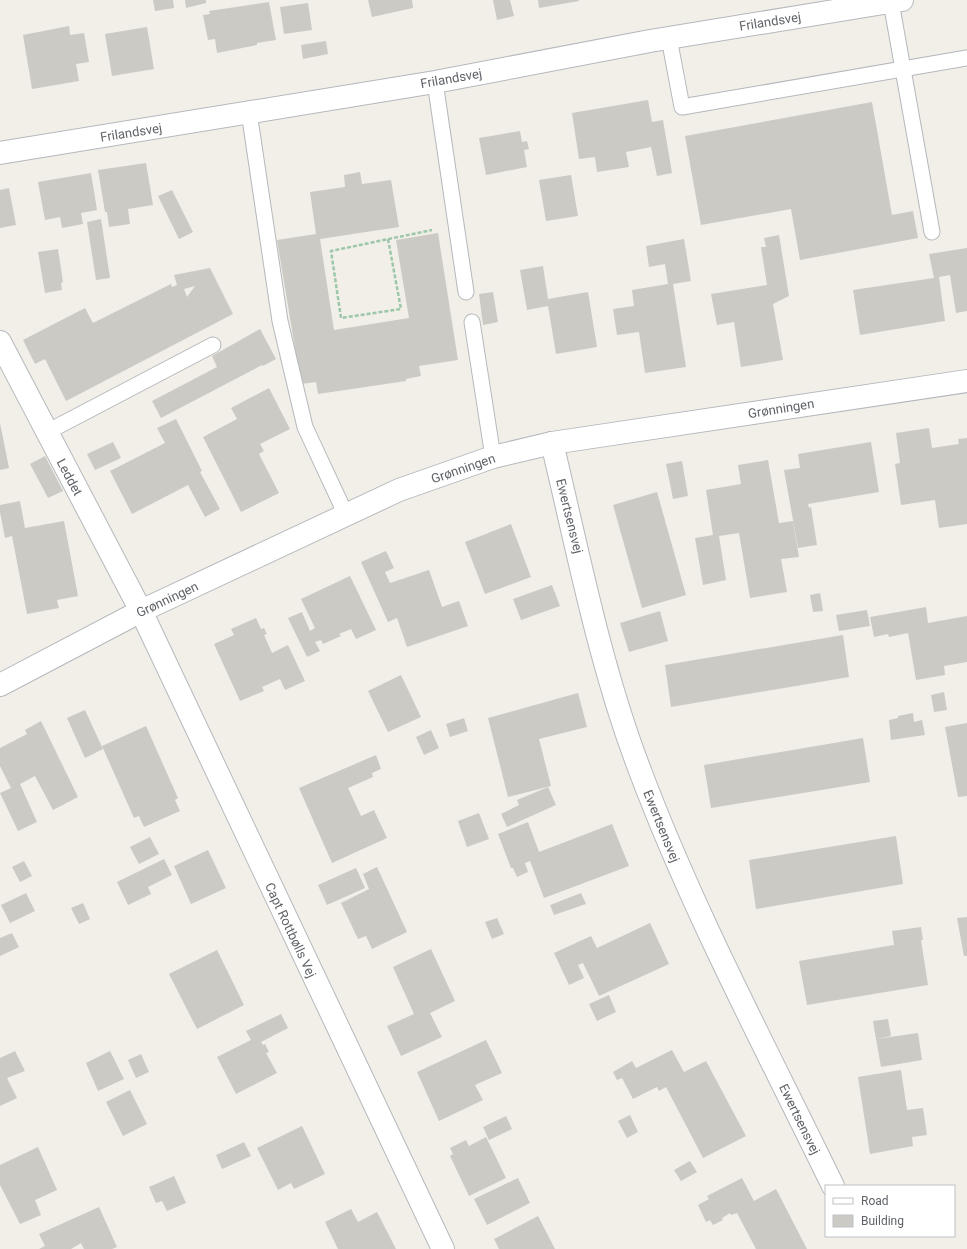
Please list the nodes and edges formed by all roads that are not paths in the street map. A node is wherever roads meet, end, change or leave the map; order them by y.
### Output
1 (896, 1) edge
2 (670, 38) junction
3 (967, 58) edge
4 (903, 69) junction
5 (435, 82) junction
6 (249, 112) junction
7 (0, 153) edge
8 (932, 232) dead end
9 (466, 292) dead end
10 (472, 322) dead end
11 (0, 342) edge
12 (214, 345) dead end
13 (967, 381) edge
14 (47, 432) junction
15 (552, 443) junction
16 (493, 457) junction
17 (346, 515) junction
18 (141, 611) junction
19 (0, 685) edge
20 (833, 1185) edge
21 (443, 1249) edge

1 - 2 street, Frilandsvej
1 - 4 lane
2 - 4 lane
2 - 5 street, Frilandsvej
3 - 4 lane
4 - 8 lane
5 - 6 street, Frilandsvej
5 - 9 lane
6 - 7 street, Frilandsvej
6 - 17 lane
10 - 16 lane
11 - 14 street, Leddet
12 - 14 lane
13 - 15 street, Grønningen
14 - 18 street, Leddet
15 - 16 street, Grønningen
15 - 20 street, Ewertsensvej
16 - 17 street, Grønningen
17 - 18 street, Grønningen
18 - 19 street, Grønningen
18 - 21 street, Capt Rottbølls Vej

